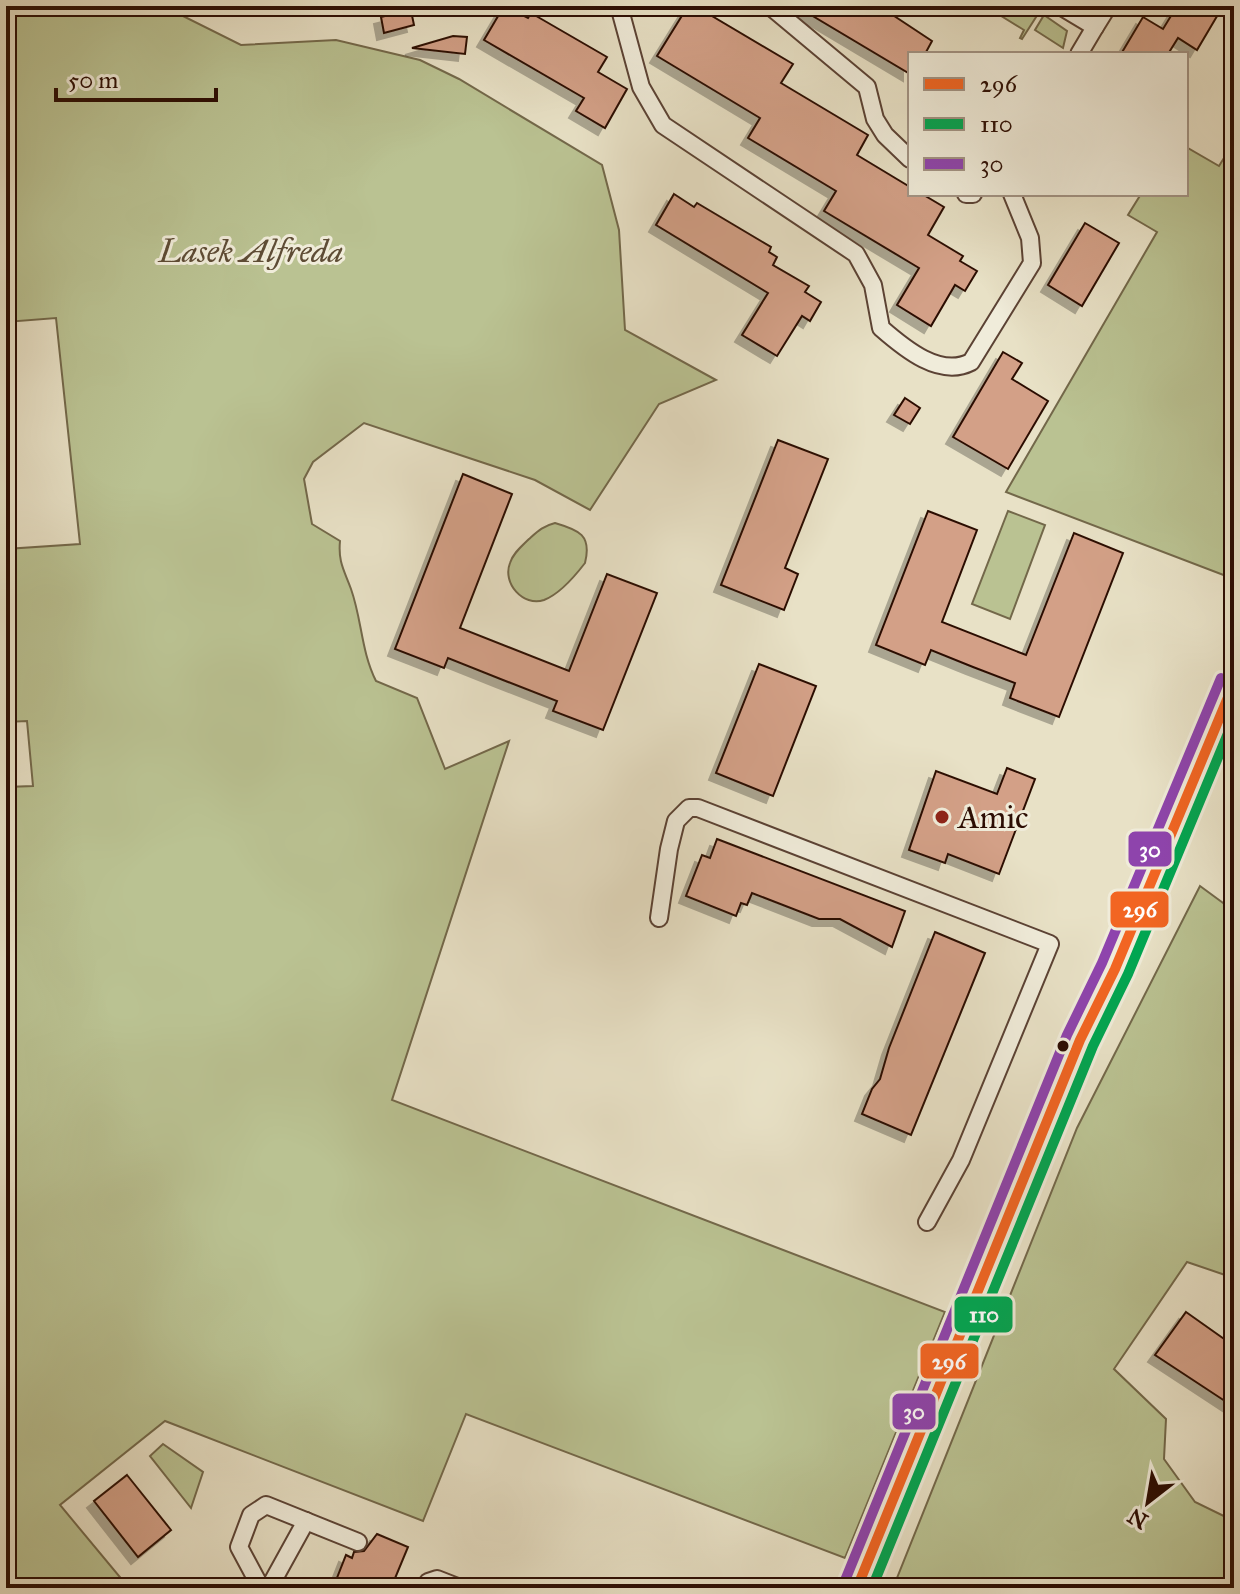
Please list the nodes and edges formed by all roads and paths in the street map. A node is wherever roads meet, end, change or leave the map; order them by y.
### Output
1 (619, 6) edge
2 (770, 6) edge
3 (1060, 6) edge
4 (1108, 6) edge
5 (1095, 27) junction
6 (1080, 52) edge
7 (908, 157) edge
8 (1013, 196) edge
9 (1234, 683) edge
10 (659, 918) dead end
11 (927, 1222) dead end
12 (306, 1521) junction
13 (358, 1542) dead end
14 (261, 1588) edge
15 (269, 1588) edge
16 (425, 1588) edge
17 (460, 1588) edge
18 (857, 1588) edge

1 - 8 street
2 - 7 street
3 - 5 street
4 - 5 street
5 - 6 street
9 - 18 street
10 - 11 street
12 - 13 street
12 - 14 street
12 - 15 street
16 - 17 street

